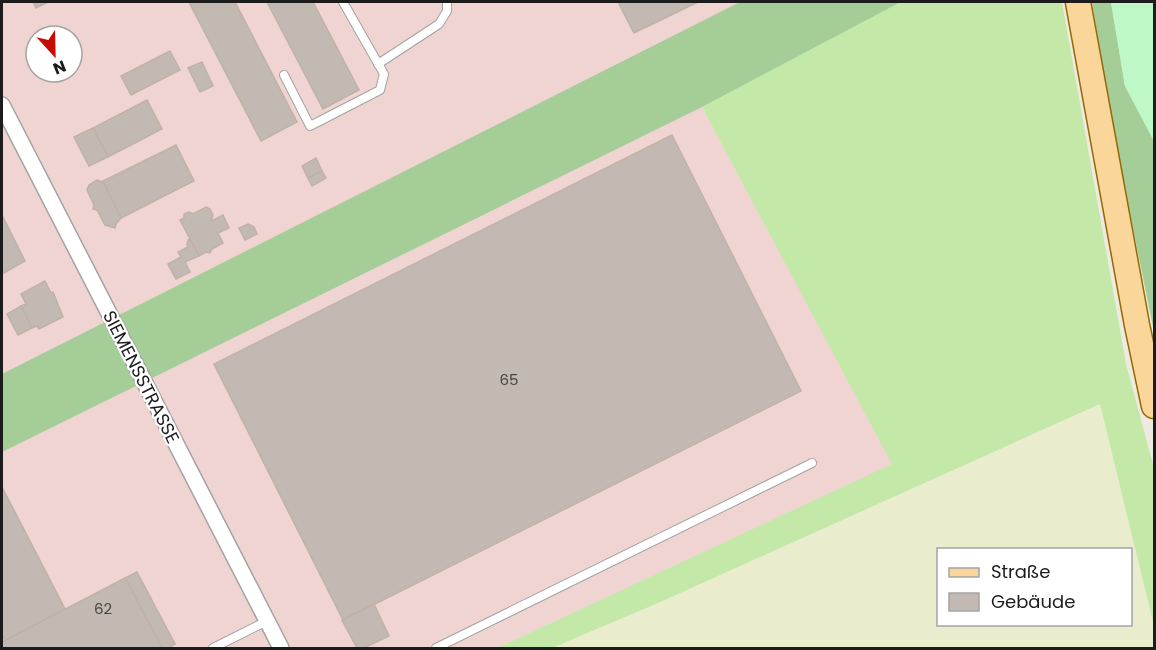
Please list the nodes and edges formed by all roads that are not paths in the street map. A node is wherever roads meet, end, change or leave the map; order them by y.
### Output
1 (343, 2) edge
2 (447, 2) edge
3 (1078, 2) edge
4 (378, 64) junction
5 (284, 75) dead end
6 (2, 105) edge
7 (1155, 406) edge
8 (812, 463) dead end
9 (267, 621) junction
10 (213, 648) edge
11 (281, 648) edge
12 (436, 648) edge

1 - 4 lane
2 - 4 lane
3 - 7 main road
4 - 5 lane
6 - 9 street, SIEMENSSTRASSE
8 - 12 lane
9 - 10 lane
9 - 11 street, SIEMENSSTRASSE

